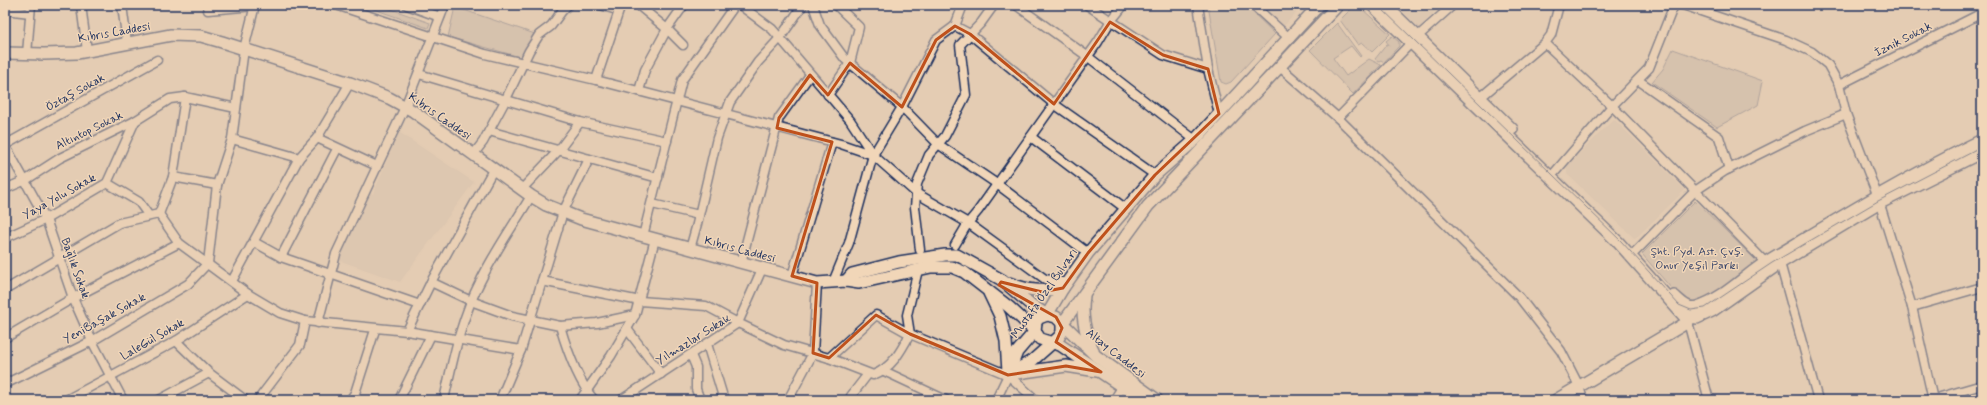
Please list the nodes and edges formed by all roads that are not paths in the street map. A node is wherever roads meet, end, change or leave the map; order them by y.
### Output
1 (80, 5) edge
2 (122, 5) edge
3 (207, 5) edge
4 (336, 5) edge
5 (407, 5) edge
6 (445, 5) edge
7 (568, 5) edge
8 (600, 5) edge
9 (638, 5) edge
10 (684, 5) edge
11 (735, 5) edge
12 (740, 5) edge
13 (803, 5) edge
14 (813, 5) edge
15 (836, 5) edge
16 (963, 5) edge
17 (994, 5) edge
18 (1016, 5) edge
19 (1087, 5) edge
20 (1124, 5) edge
21 (1198, 5) edge
22 (1253, 5) edge
23 (1319, 5) edge
24 (1338, 5) edge
25 (1372, 5) edge
26 (1385, 5) edge
27 (1453, 5) edge
28 (1559, 5) edge
29 (1674, 5) edge
30 (1683, 5) edge
31 (255, 6) edge
32 (619, 8) edge
33 (31, 9) edge
34 (5, 10) edge
35 (440, 17) junction
36 (1980, 18) edge
37 (1110, 22) junction
38 (955, 26) junction
39 (667, 29) junction
40 (970, 34) junction
41 (1288, 37) junction
42 (432, 38) junction
43 (780, 38) junction
44 (1414, 40) junction
45 (127, 43) junction
46 (1545, 43) junction
47 (683, 45) dead end
48 (244, 49) junction
49 (87, 50) junction
50 (5, 53) edge
51 (27, 54) junction
52 (1087, 56) junction
53 (157, 60) dead end
54 (523, 63) junction
55 (850, 63) junction
56 (1280, 67) junction
57 (1208, 69) junction
58 (419, 74) junction
59 (810, 74) junction
60 (596, 80) junction
61 (1638, 80) junction
62 (350, 83) junction
63 (1839, 85) junction
64 (639, 91) junction
65 (828, 95) junction
66 (185, 97) junction
67 (1481, 98) junction
68 (506, 101) junction
69 (677, 101) junction
70 (1054, 104) junction
71 (1612, 106) junction
72 (405, 107) junction
73 (902, 107) junction
74 (236, 108) junction
75 (726, 114) junction
76 (1219, 114) junction
77 (1846, 114) junction
78 (1338, 118) junction
79 (135, 121) junction
80 (580, 122) junction
81 (777, 128) junction
82 (489, 131) junction
83 (1031, 136) junction
84 (317, 138) junction
85 (232, 139) junction
86 (1195, 140) junction
87 (1982, 140) edge
88 (667, 141) junction
89 (832, 142) junction
90 (938, 144) junction
91 (5, 145) edge
92 (337, 148) junction
93 (559, 150) junction
94 (873, 154) junction
95 (473, 155) junction
96 (1980, 157) edge
97 (299, 158) junction
98 (589, 159) junction
99 (377, 166) junction
100 (1729, 169) junction
101 (493, 170) junction
102 (1555, 172) junction
103 (1155, 175) junction
104 (173, 177) junction
105 (658, 178) junction
106 (26, 180) junction
107 (107, 183) junction
108 (997, 184) junction
109 (218, 185) junction
110 (5, 189) edge
111 (522, 189) junction
112 (1694, 191) junction
113 (916, 193) junction
114 (532, 196) junction
115 (1878, 200) junction
116 (652, 204) junction
117 (1126, 209) junction
118 (563, 212) junction
119 (159, 214) junction
120 (699, 215) junction
121 (149, 216) junction
122 (46, 219) junction
123 (968, 223) junction
124 (643, 236) junction
125 (5, 238) edge
126 (655, 239) junction
127 (254, 242) junction
128 (179, 243) junction
129 (955, 245) dead end
130 (690, 249) junction
131 (920, 250) dead end
132 (1635, 252) junction
133 (1088, 253) junction
134 (282, 256) junction
135 (59, 259) junction
136 (208, 263) junction
137 (741, 263) junction
138 (1766, 263) junction
139 (1780, 263) junction
140 (762, 269) junction
141 (918, 270) junction
142 (331, 274) junction
143 (792, 276) junction
144 (1002, 280) junction
145 (232, 281) junction
146 (542, 281) junction
147 (846, 281) junction
148 (431, 282) junction
149 (833, 282) junction
150 (817, 283) junction
151 (1065, 286) junction
152 (1982, 288) edge
153 (5, 290) edge
154 (988, 290) junction
155 (1085, 292) junction
156 (248, 294) junction
157 (73, 298) junction
158 (471, 301) junction
159 (640, 301) junction
160 (420, 305) junction
161 (1912, 307) junction
162 (634, 315) junction
163 (1047, 315) junction
164 (1689, 315) junction
165 (529, 320) junction
166 (305, 321) junction
167 (318, 323) junction
168 (738, 323) junction
169 (1062, 324) junction
170 (560, 326) junction
171 (627, 329) junction
172 (375, 330) junction
173 (407, 331) junction
174 (1035, 331) junction
175 (430, 334) junction
176 (910, 334) junction
177 (5, 338) edge
178 (457, 340) junction
179 (92, 341) junction
180 (176, 341) junction
181 (1053, 342) junction
182 (707, 344) junction
183 (521, 350) junction
184 (813, 353) junction
185 (691, 355) junction
186 (1096, 356) junction
187 (829, 358) junction
188 (884, 371) junction
189 (1101, 372) junction
190 (209, 373) junction
191 (661, 374) junction
192 (868, 374) junction
193 (1008, 375) junction
194 (110, 378) junction
195 (5, 384) edge
196 (1982, 385) edge
197 (1123, 386) junction
198 (1579, 386) junction
199 (586, 391) junction
200 (852, 396) dead end
201 (66, 400) edge
202 (123, 400) edge
203 (159, 400) edge
204 (244, 400) edge
205 (258, 400) edge
206 (350, 400) edge
207 (399, 400) edge
208 (444, 400) edge
209 (500, 400) edge
210 (580, 400) edge
211 (594, 400) edge
212 (621, 400) edge
213 (700, 400) edge
214 (724, 400) edge
215 (788, 400) edge
216 (946, 400) edge
217 (996, 400) edge
218 (1036, 400) edge
219 (1114, 400) edge
220 (1142, 400) edge
221 (1157, 400) edge
222 (1556, 400) edge
223 (1583, 400) edge
224 (1709, 400) edge
225 (1818, 400) edge
226 (1932, 400) edge

1 - 49 street
2 - 45 street
3 - 31 street
4 - 42 street
5 - 35 street
6 - 35 street
7 - 54 street
8 - 32 street
9 - 39 street
10 - 39 street
11 - 69 street
12 - 43 street
13 - 43 street
14 - 55 street
15 - 55 street
16 - 38 street
17 - 40 street
18 - 52 street
19 - 37 street
20 - 37 street
21 - 57 street
22 - 41 street
23 - 41 main road, Mustafa Özel Bulvarı
24 - 56 main road
25 - 44 main road
26 - 44 main road
27 - 44 street
28 - 46 street
29 - 61 street
30 - 63 street
31 - 48 street
32 - 60 street
33 - 34 street
33 - 51 street
35 - 42 street
36 - 63 street, İznik Sokak
37 - 52 street
37 - 57 street
38 - 40 street
38 - 73 street
39 - 47 street
39 - 64 street
40 - 70 street
40 - 90 street
41 - 76 main road, Mustafa Özel Bulvarı
42 - 54 street
42 - 58 street
43 - 59 street
43 - 75 street
44 - 67 main road
44 - 78 street
44 - 164 main road
45 - 48 main road, Kıbrıs Caddesi
45 - 49 main road, Kıbrıs Caddesi
46 - 67 street
46 - 71 street
48 - 62 main road, Kıbrıs Caddesi
48 - 74 street
49 - 51 main road, Kıbrıs Caddesi
50 - 51 main road, Kıbrıs Caddesi
52 - 70 street
52 - 86 street
53 - 91 street, Öztaş Sokak
54 - 60 street
54 - 68 street
55 - 65 street
55 - 73 street
56 - 78 street
56 - 155 main road
57 - 76 street
58 - 68 street
58 - 72 street
59 - 65 street
59 - 81 street
60 - 64 street
61 - 71 street
61 - 100 street
62 - 72 main road, Kıbrıs Caddesi
62 - 84 street
63 - 77 street
64 - 69 street
65 - 94 street
66 - 74 street
66 - 79 street, Altıntop Sokak
66 - 104 street
67 - 102 main road
68 - 80 street
68 - 82 street
69 - 75 street
69 - 88 street
70 - 83 street
70 - 103 street
71 - 102 street
71 - 112 street
72 - 95 main road, Kıbrıs Caddesi
72 - 99 street
73 - 90 street
73 - 94 street
74 - 85 street
75 - 81 street
75 - 120 street
76 - 86 main road, Mustafa Özel Bulvarı
77 - 100 street
77 - 115 street
78 - 198 street
79 - 106 street, Altıntop Sokak
79 - 107 street, Yaya Yolu Sokak
80 - 88 street
80 - 93 street
81 - 89 street
81 - 137 street
82 - 93 street
82 - 95 street
83 - 108 street
83 - 117 street
84 - 92 street
84 - 97 street
85 - 97 street
85 - 109 street
86 - 103 main road, Mustafa Özel Bulvarı
87 - 115 main road
88 - 105 street
89 - 94 street
89 - 143 street
90 - 108 street
90 - 113 street
91 - 106 street, Bağlık Sokak
92 - 99 street
92 - 134 street
93 - 98 street
93 - 111 street
94 - 113 street
94 - 149 street
95 - 101 main road, Kıbrıs Caddesi
96 - 115 main road
97 - 127 street
98 - 105 street
98 - 118 street
99 - 142 street
100 - 112 street
101 - 111 main road, Kıbrıs Caddesi
101 - 148 street
102 - 132 main road
103 - 117 main road, Mustafa Özel Bulvarı
104 - 109 street
104 - 119 street
105 - 116 street
106 - 110 street, Altıntop Sokak
106 - 122 street, Bağlık Sokak
107 - 121 street
107 - 122 street, Yaya Yolu Sokak
108 - 123 street
108 - 133 street
109 - 136 street
111 - 114 main road, Kıbrıs Caddesi
112 - 132 street
112 - 138 street
113 - 123 street
113 - 131 street
114 - 118 main road, Kıbrıs Caddesi
114 - 158 street
115 - 138 main road
115 - 139 main road
115 - 161 street
116 - 120 street
116 - 124 street
117 - 133 main road, Mustafa Özel Bulvarı
118 - 124 main road, Kıbrıs Caddesi
118 - 146 street
119 - 121 street
119 - 128 street
120 - 130 street
121 - 135 street
122 - 125 street, Yaya Yolu Sokak
122 - 135 street, Bağlık Sokak
123 - 129 street
123 - 151 street
124 - 126 main road, Kıbrıs Caddesi
126 - 130 main road, Kıbrıs Caddesi
126 - 159 street
127 - 134 street
127 - 145 street
128 - 136 street
128 - 157 street
130 - 137 main road, Kıbrıs Caddesi
132 - 164 main road
133 - 151 main road, Mustafa Özel Bulvarı
134 - 142 street
135 - 153 street
135 - 157 street, Bağlık Sokak
136 - 145 street
136 - 179 street, YeniBaşak Sokak
137 - 140 main road, Kıbrıs Caddesi
138 - 139 street
138 - 164 main road
139 - 164 main road
139 - 225 street
140 - 143 main road, Kıbrıs Caddesi
140 - 168 street
141 - 147 main road, Kıbrıs Caddesi
141 - 154 main road, Kıbrıs Caddesi
141 - 176 street
142 - 160 street
142 - 167 street
143 - 150 main road, Kıbrıs Caddesi
144 - 147 main road, Kıbrıs Caddesi
144 - 151 main road
144 - 163 main road, Kıbrıs Caddesi
145 - 156 street
146 - 159 street
146 - 165 street
147 - 149 main road, Kıbrıs Caddesi
148 - 158 street
148 - 160 street
149 - 150 main road, Kıbrıs Caddesi
150 - 184 street
151 - 163 main road, Mustafa Özel Bulvarı
152 - 161 street
154 - 174 main road, Kıbrıs Caddesi
154 - 193 main road
155 - 169 main road
155 - 186 main road
156 - 166 street
156 - 180 street, LaleGül Sokak
157 - 177 street
157 - 179 street, Bağlık Sokak
158 - 165 street
158 - 178 street
159 - 162 street
159 - 168 street
160 - 173 street
161 - 226 street
162 - 170 street
162 - 171 street
163 - 169 main road
163 - 174 main road, Mustafa Özel Bulvarı
164 - 198 main road
164 - 224 street
165 - 170 street
165 - 183 street
166 - 167 street
166 - 205 street
167 - 172 street
168 - 182 street, Yılmazlar Sokak
168 - 184 street, Yılmazlar Sokak
169 - 181 main road
169 - 186 main road, Altay Caddesi
170 - 199 street
171 - 191 street
171 - 199 street
172 - 173 street
172 - 206 street
173 - 175 street
174 - 181 main road
174 - 193 main road, Mustafa Özel Bulvarı
175 - 178 street
175 - 207 street
176 - 187 street
176 - 188 street
176 - 193 street
178 - 183 street
178 - 208 street
179 - 194 street, Bağlık Sokak
179 - 195 street, YeniBaşak Sokak
180 - 190 street
180 - 194 street, LaleGül Sokak
181 - 189 main road, Altay Caddesi
181 - 193 main road
182 - 185 street, Yılmazlar Sokak
182 - 214 street
183 - 209 street
184 - 187 street, Yılmazlar Sokak
184 - 215 street
185 - 191 street, Yılmazlar Sokak
185 - 213 street
186 - 221 main road, Altay Caddesi
187 - 192 street, Yılmazlar Sokak
188 - 192 street
188 - 216 street
189 - 193 main road
189 - 197 main road, Altay Caddesi
190 - 203 street
190 - 204 street
191 - 212 street, Yılmazlar Sokak
192 - 200 street
193 - 217 street
193 - 218 street
194 - 201 street, LaleGül Sokak
194 - 202 street, Bağlık Sokak
196 - 226 street
197 - 219 street
197 - 220 main road, Altay Caddesi
198 - 222 main road
198 - 223 street
199 - 210 street
199 - 211 street

